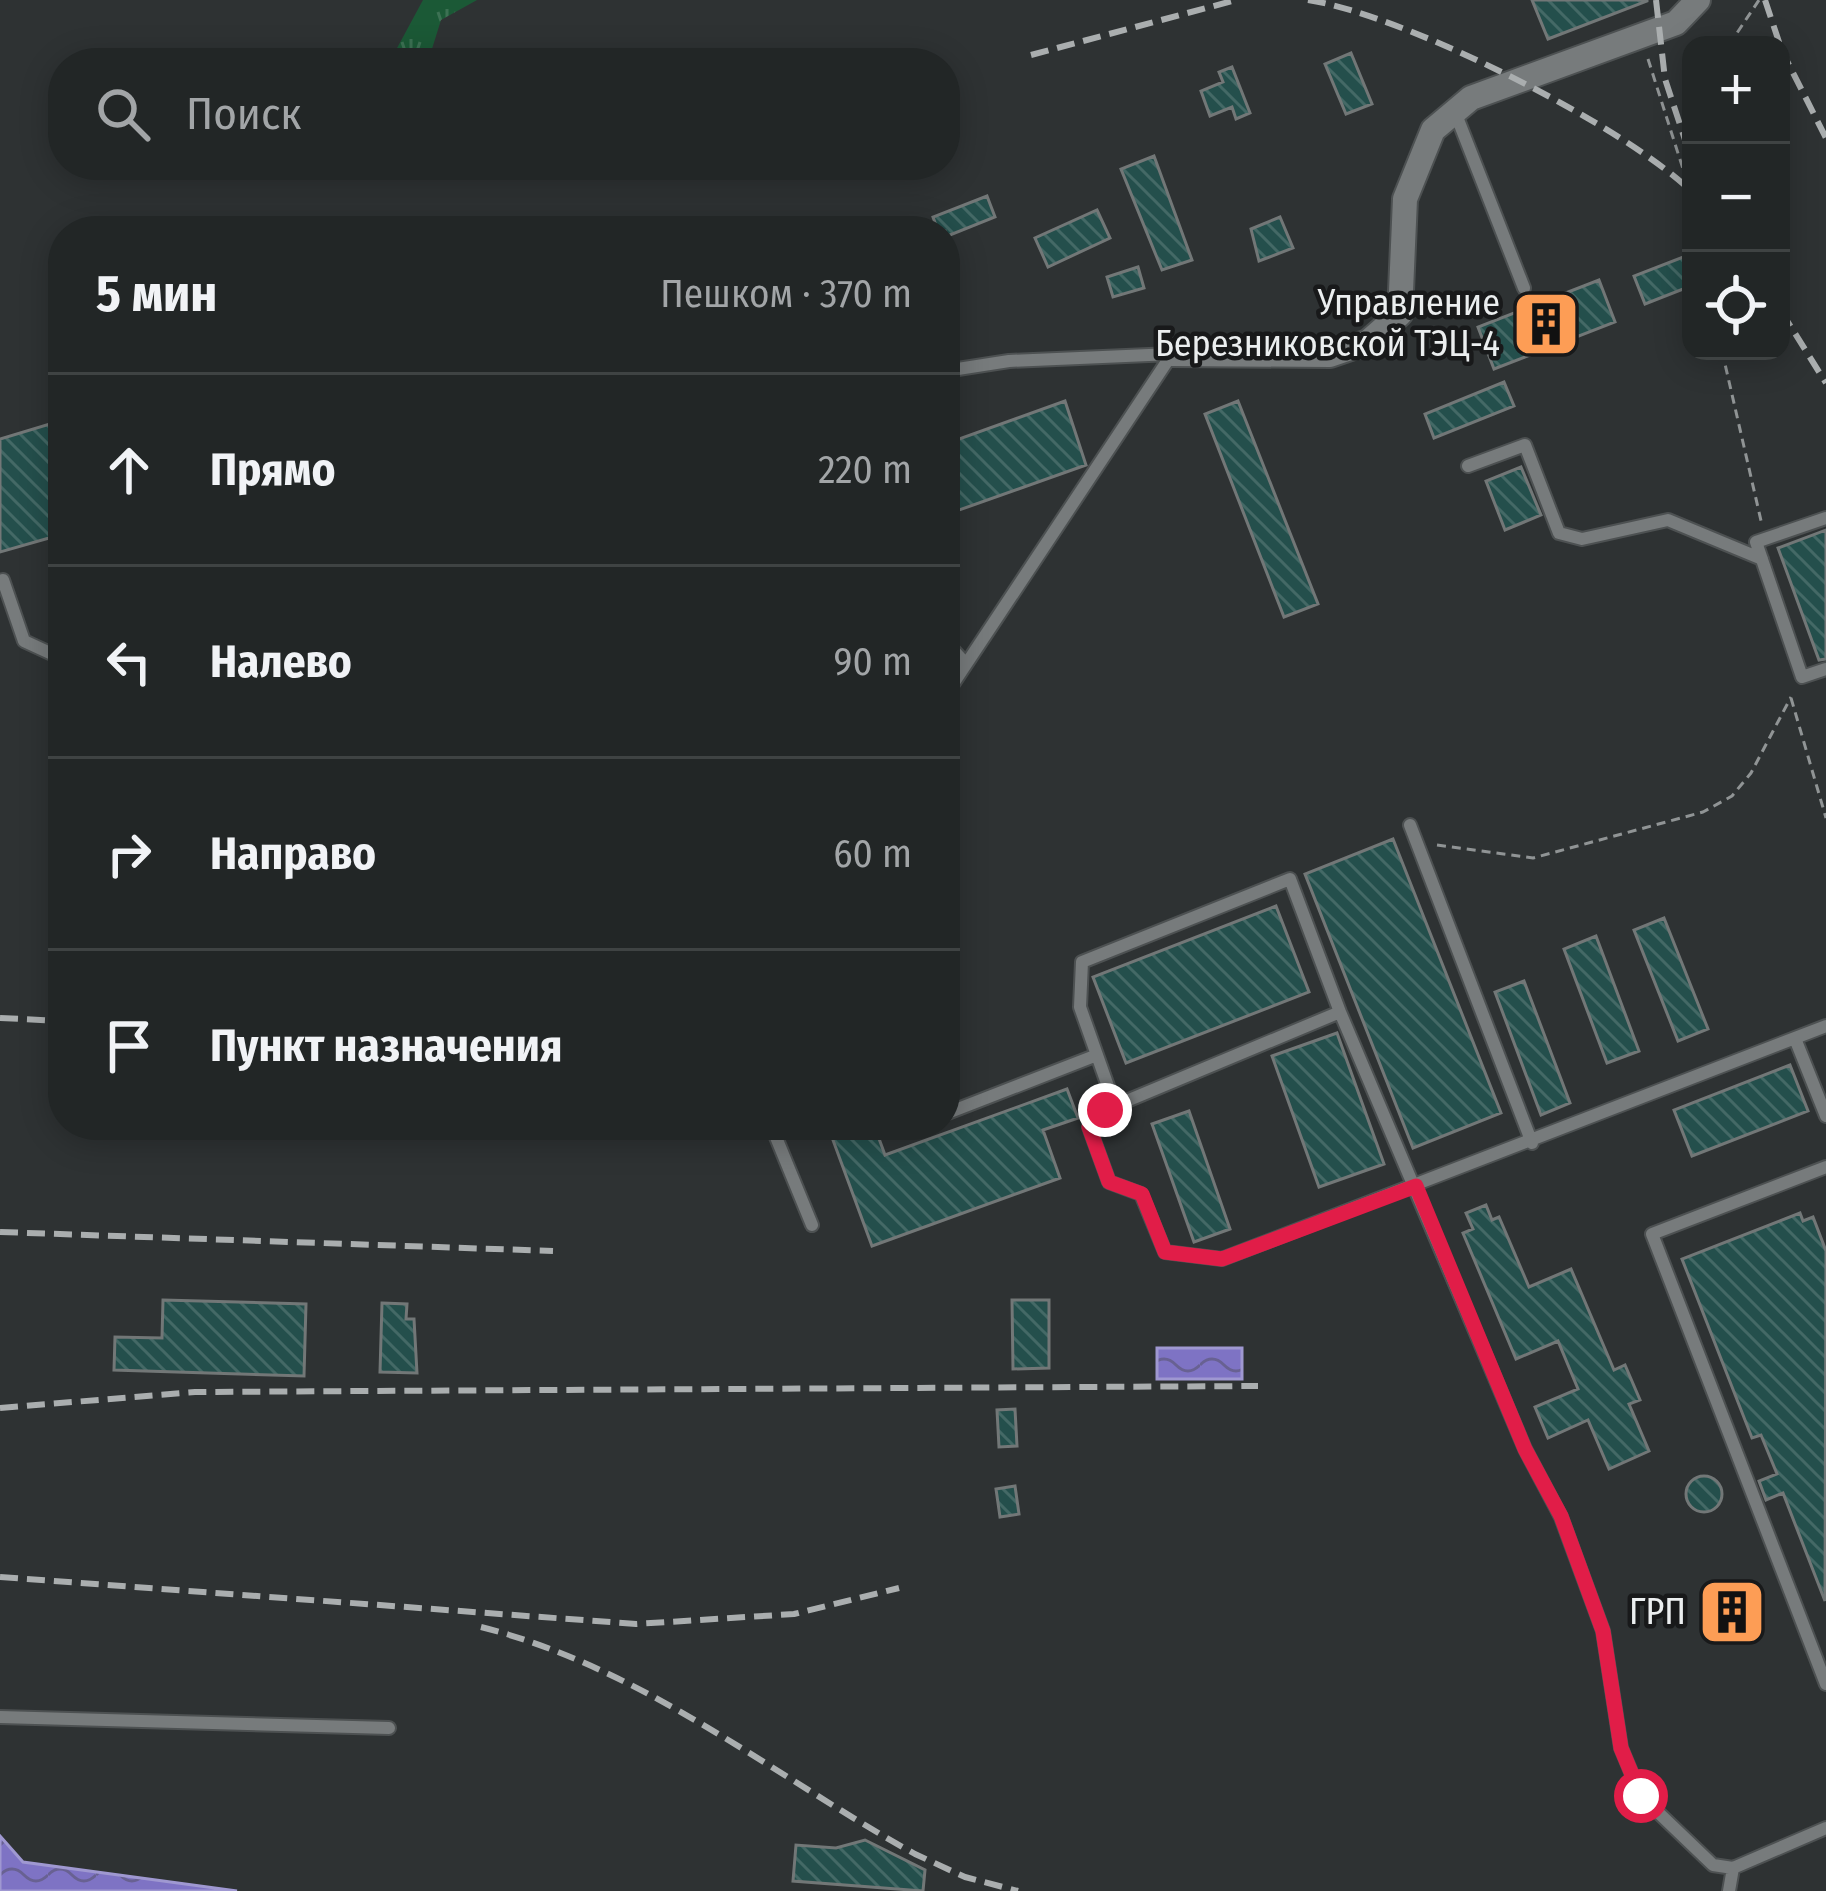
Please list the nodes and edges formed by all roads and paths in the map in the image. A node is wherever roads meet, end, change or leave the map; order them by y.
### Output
1 (1698, 0) edge
2 (1759, 0) edge
3 (1641, 34) junction
4 (1736, 36) edge
5 (1455, 112) junction
6 (1682, 165) edge
7 (1524, 288) dead end
8 (1172, 355) junction
9 (1724, 360) edge
10 (960, 368) edge
11 (1468, 466) dead end
12 (1826, 518) edge
13 (1765, 539) junction
14 (1762, 559) junction
15 (3, 580) dead end
16 (48, 652) edge
17 (960, 657) edge
18 (966, 664) junction
19 (1826, 669) edge
20 (960, 673) edge
21 (1826, 818) edge
22 (1410, 825) dead end
23 (1417, 843) junction
24 (1340, 1012) junction
25 (1826, 1026) edge
26 (1796, 1041) junction
27 (1097, 1055) junction
28 (1115, 1106) junction
29 (960, 1108) edge
30 (1826, 1116) edge
31 (777, 1140) edge
32 (1532, 1143) junction
33 (1826, 1167) edge
34 (1416, 1186) junction
35 (812, 1225) dead end
36 (1826, 1684) edge
37 (0, 1717) edge
38 (389, 1728) dead end
39 (1826, 1828) edge
40 (1733, 1868) junction
41 (1729, 1891) edge

1 - 3 street
2 - 4 path
3 - 5 street
3 - 6 path
5 - 7 lane
5 - 8 street
8 - 10 lane
8 - 18 lane
9 - 13 path
11 - 14 lane
12 - 13 lane
13 - 14 lane
14 - 19 lane
15 - 16 lane
17 - 18 lane
18 - 20 lane
21 - 23 path
22 - 23 lane
23 - 32 lane
24 - 27 lane
24 - 28 lane
24 - 34 lane
25 - 26 lane
26 - 30 lane
26 - 32 lane
27 - 28 lane
27 - 29 lane
28 - 34 lane
31 - 35 lane
32 - 34 lane
33 - 36 lane
34 - 40 lane
37 - 38 lane
39 - 40 lane
40 - 41 lane

